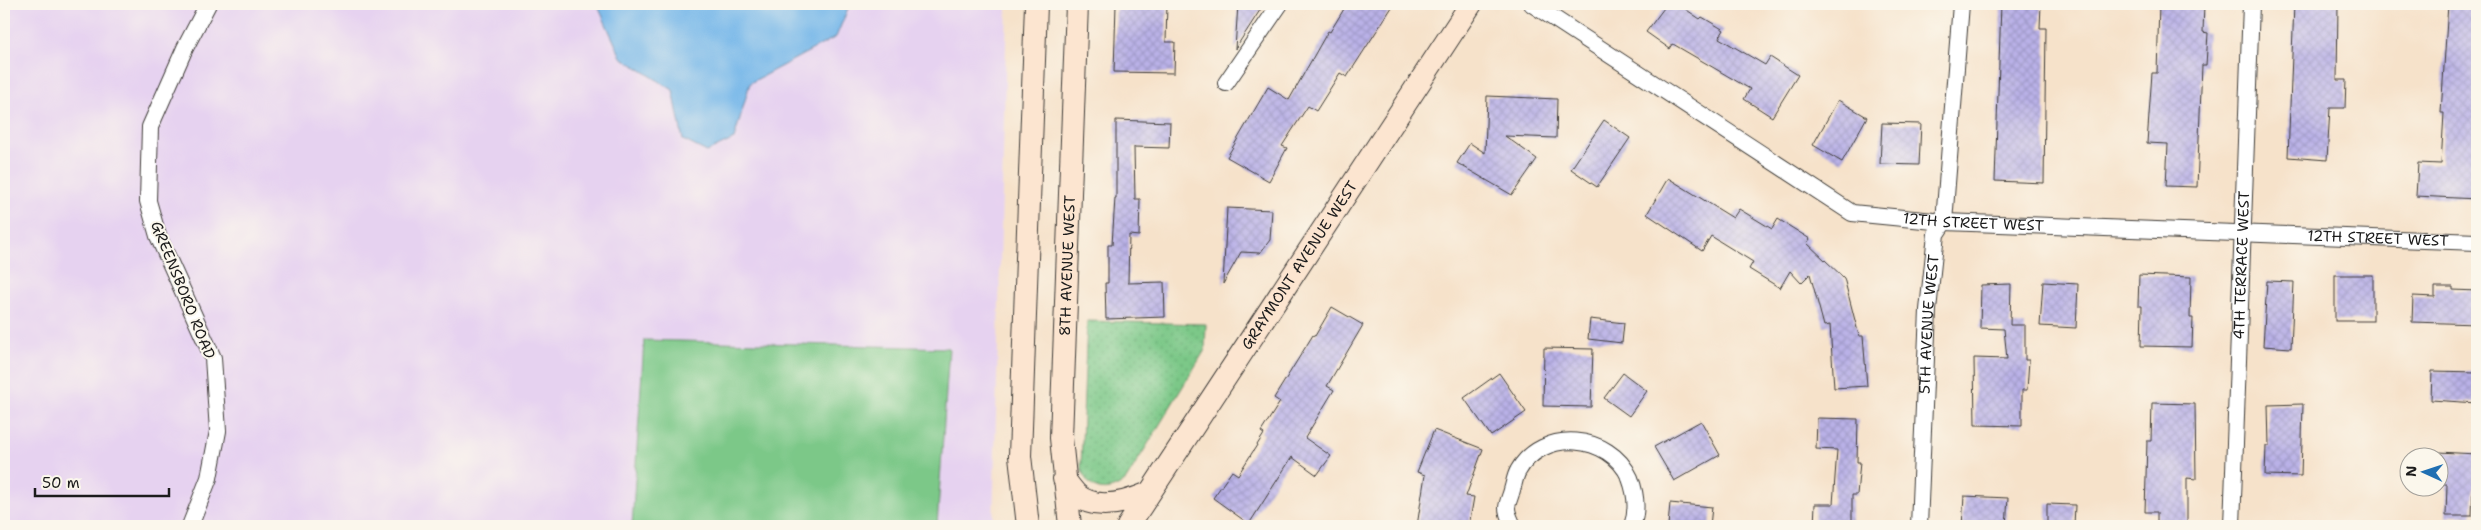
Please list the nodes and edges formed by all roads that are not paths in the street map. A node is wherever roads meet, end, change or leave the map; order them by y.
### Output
1 (208, 4) edge
2 (1036, 4) edge
3 (1076, 4) edge
4 (1280, 4) edge
5 (1471, 4) edge
6 (1532, 4) edge
7 (1961, 4) edge
8 (2251, 4) edge
9 (1226, 83) dead end
10 (1944, 222) junction
11 (2243, 234) junction
12 (2477, 242) edge
13 (1064, 479) junction
14 (1150, 493) junction
15 (190, 526) edge
16 (1028, 526) edge
17 (1070, 526) edge
18 (1128, 526) edge
19 (1513, 526) edge
20 (1632, 526) edge
21 (1919, 526) edge
22 (2232, 526) edge

1 - 15 street, GREENSBORO ROAD
2 - 16 main road
3 - 13 main road, 8TH AVENUE WEST
4 - 9 street
5 - 14 main road, GRAYMONT AVENUE WEST
6 - 10 street, 12TH STREET WEST
7 - 10 street, 5TH AVENUE WEST
8 - 11 street, 4TH TERRACE WEST
10 - 11 street, 12TH STREET WEST
10 - 21 street, 5TH AVENUE WEST
11 - 12 street, 12TH STREET WEST
11 - 22 street, 4TH TERRACE WEST
13 - 14 main road
13 - 17 main road, 8TH AVENUE WEST
14 - 18 main road, GRAYMONT AVENUE WEST
19 - 20 street

